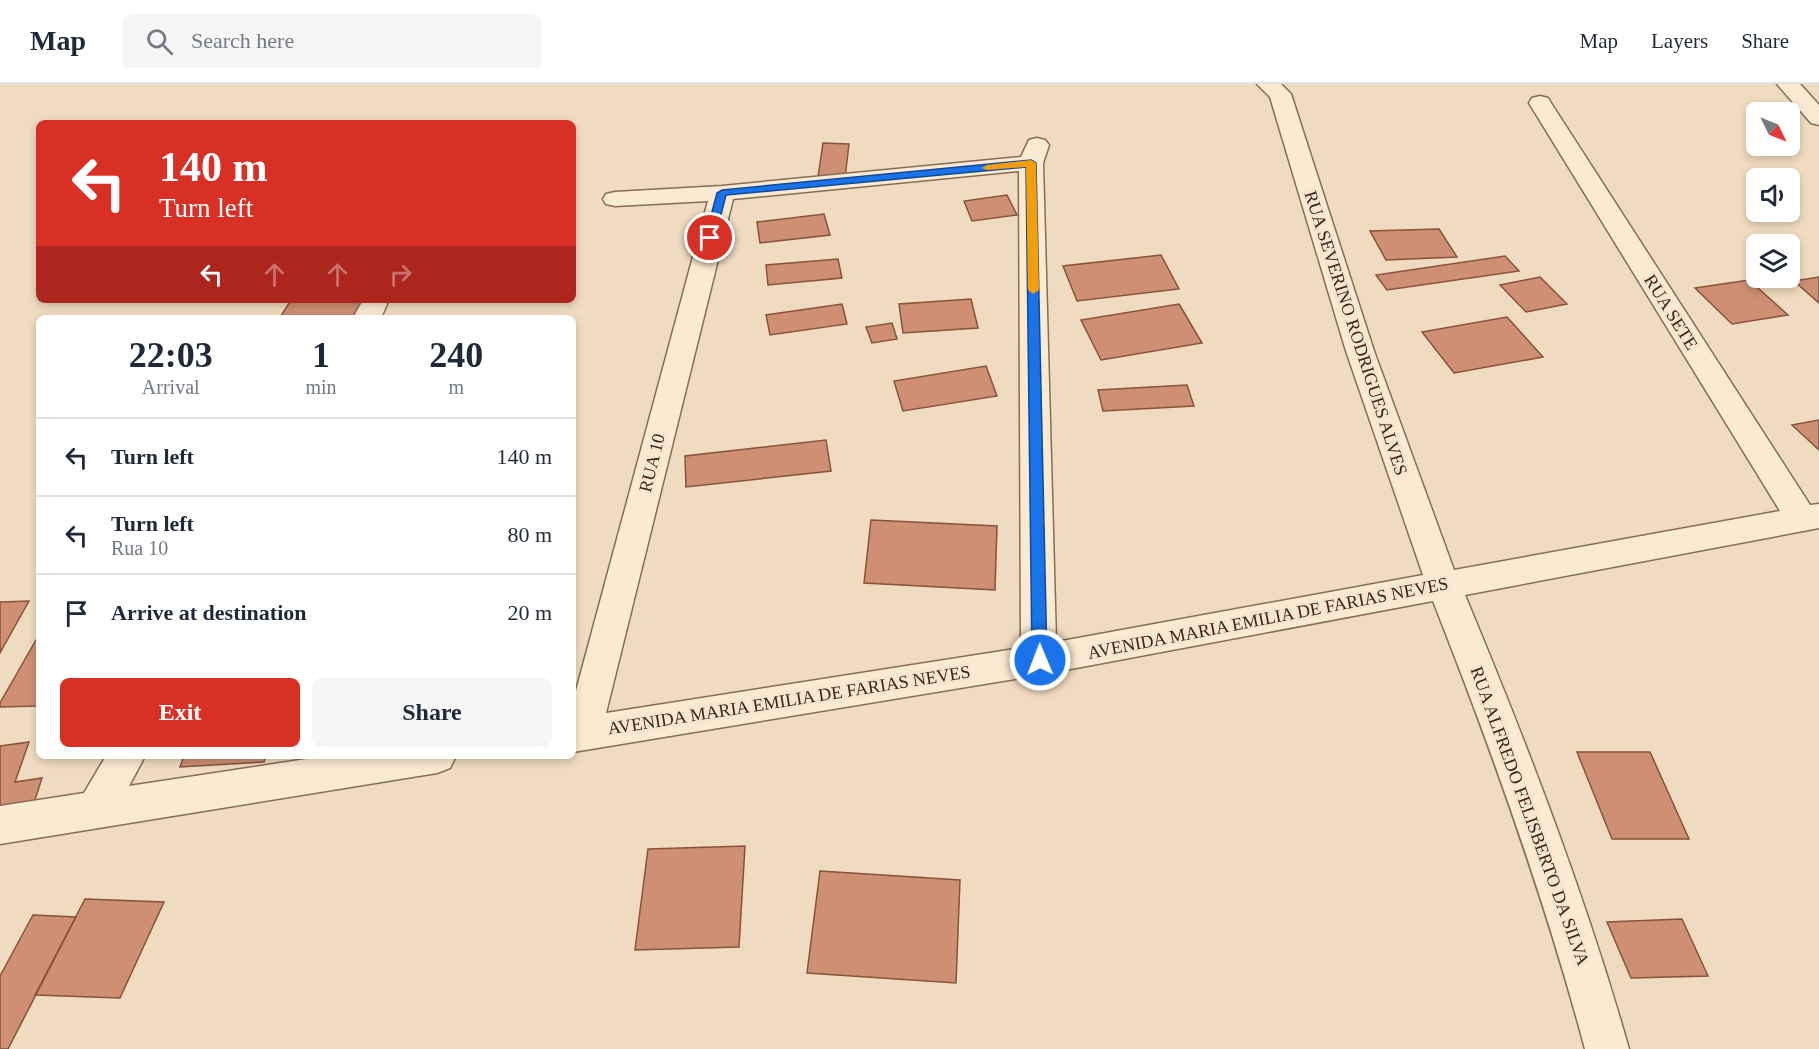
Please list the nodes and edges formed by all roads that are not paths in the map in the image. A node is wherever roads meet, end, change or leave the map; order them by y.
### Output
1 (1268, 84) edge
2 (1788, 84) edge
3 (1540, 103) dead end
4 (1819, 118) edge
5 (722, 193) junction
6 (615, 199) dead end
7 (1811, 518) edge
8 (1445, 585) junction
9 (1040, 660) junction
10 (578, 734) edge
11 (124, 759) edge
12 (418, 759) edge
13 (96, 809) junction
14 (0, 825) edge
15 (1607, 1049) edge

1 - 8 street, RUA SEVERINO RODRIGUES ALVES
2 - 4 street
3 - 7 street, RUA SETE
5 - 6 street
5 - 9 street
5 - 10 street, RUA 10
7 - 8 street, AVENIDA MARIA EMILIA DE FARIAS NEVES
8 - 9 street, AVENIDA MARIA EMILIA DE FARIAS NEVES
8 - 15 street, RUA ALFREDO FELISBERTO DA SILVA
9 - 10 street, AVENIDA MARIA EMILIA DE FARIAS NEVES
11 - 13 street
12 - 13 street
13 - 14 street

